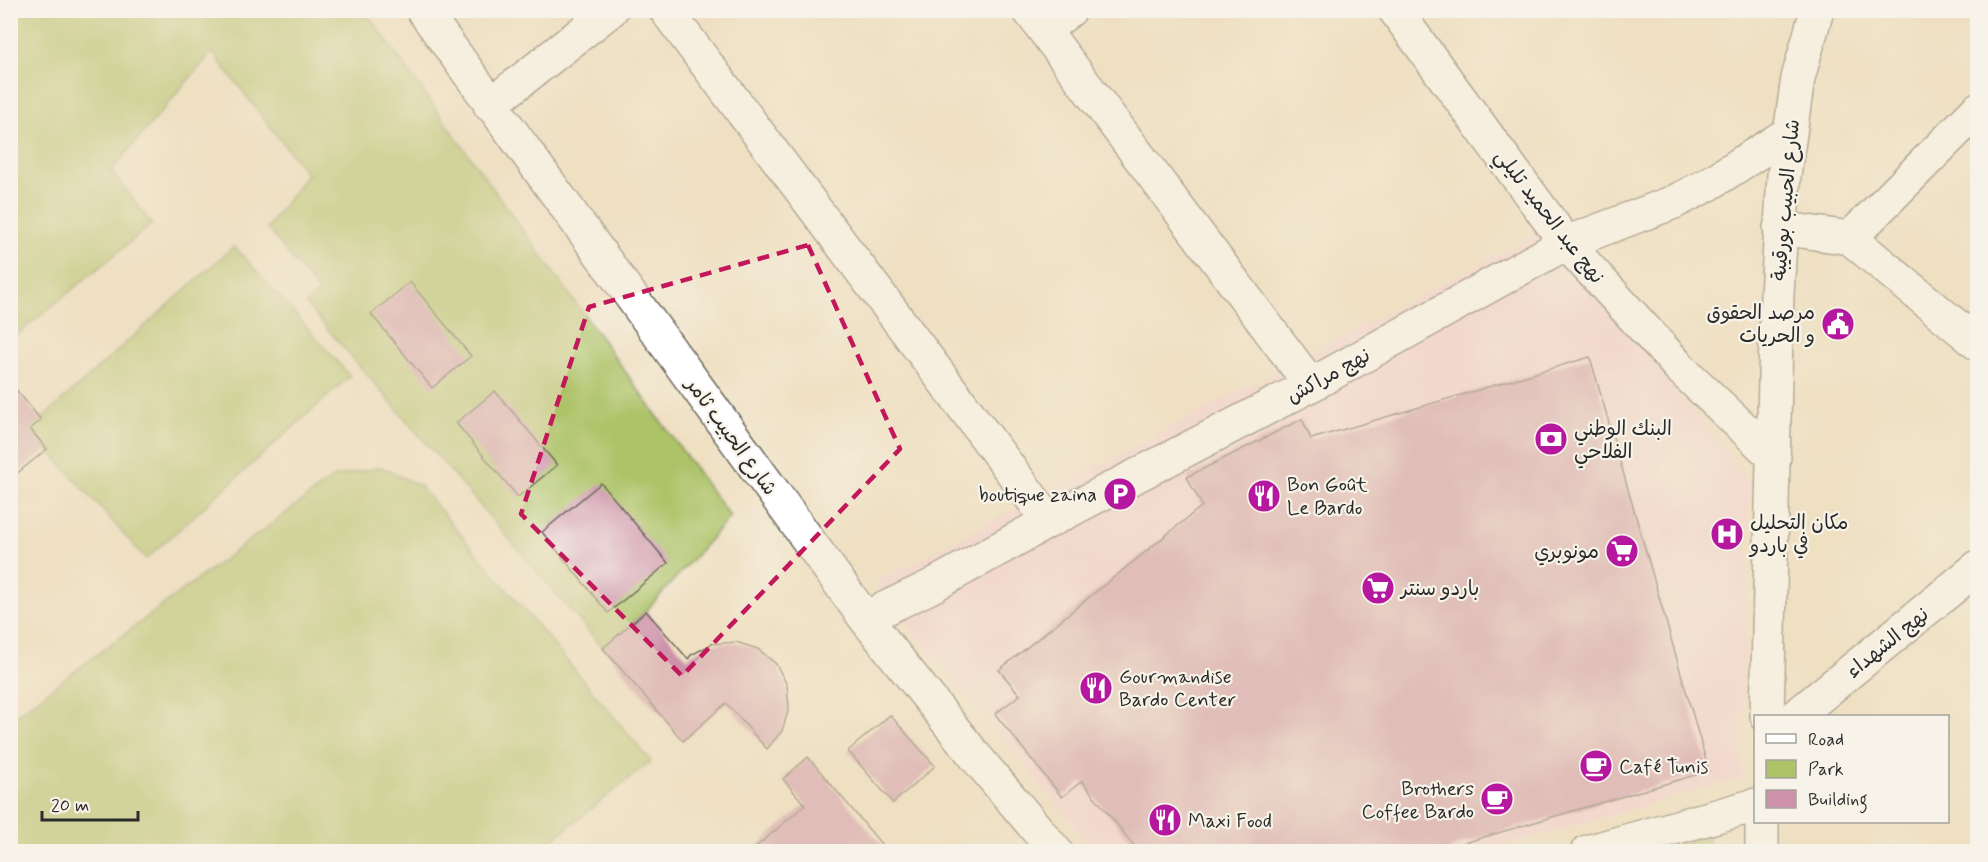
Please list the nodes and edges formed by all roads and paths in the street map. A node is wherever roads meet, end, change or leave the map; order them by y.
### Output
1 (423, 10) edge
2 (610, 10) edge
3 (666, 10) edge
4 (1070, 10) edge
5 (1395, 10) edge
6 (1817, 10) edge
7 (1037, 20) edge
8 (490, 105) junction
9 (1977, 109) edge
10 (1789, 133) junction
11 (1780, 228) junction
12 (1850, 238) junction
13 (1566, 243) junction
14 (1977, 344) edge
15 (1311, 385) junction
16 (1773, 457) junction
17 (1049, 521) junction
18 (1977, 567) edge
19 (865, 618) junction
20 (1767, 715) edge
21 (1799, 715) edge
22 (1754, 805) edge
23 (1762, 823) edge
24 (1056, 852) edge
25 (1587, 852) edge
26 (1762, 852) edge

1 - 8 street, شارع الحبيب ثامر
2 - 8 street
3 - 17 street
4 - 7 street
5 - 13 street, نهج عبد الحميد تليلي
6 - 10 street, شارع الحبيب بورقيبة
7 - 15 street
8 - 19 street, شارع الحبيب ثامر
9 - 12 street
10 - 11 street, شارع الحبيب بورقيبة
10 - 13 street, نهج مراكش
11 - 12 street
11 - 16 street, شارع الحبيب بورقيبة
12 - 14 street
13 - 15 street, نهج مراكش
13 - 16 street, نهج عبد الحميد تليلي
15 - 17 street, نهج مراكش
16 - 20 street, شارع الحبيب بورقيبة
17 - 19 street, نهج مراكش
18 - 21 street, نهج الشهداء
19 - 24 street, شارع الحبيب ثامر
22 - 25 street
23 - 26 street

